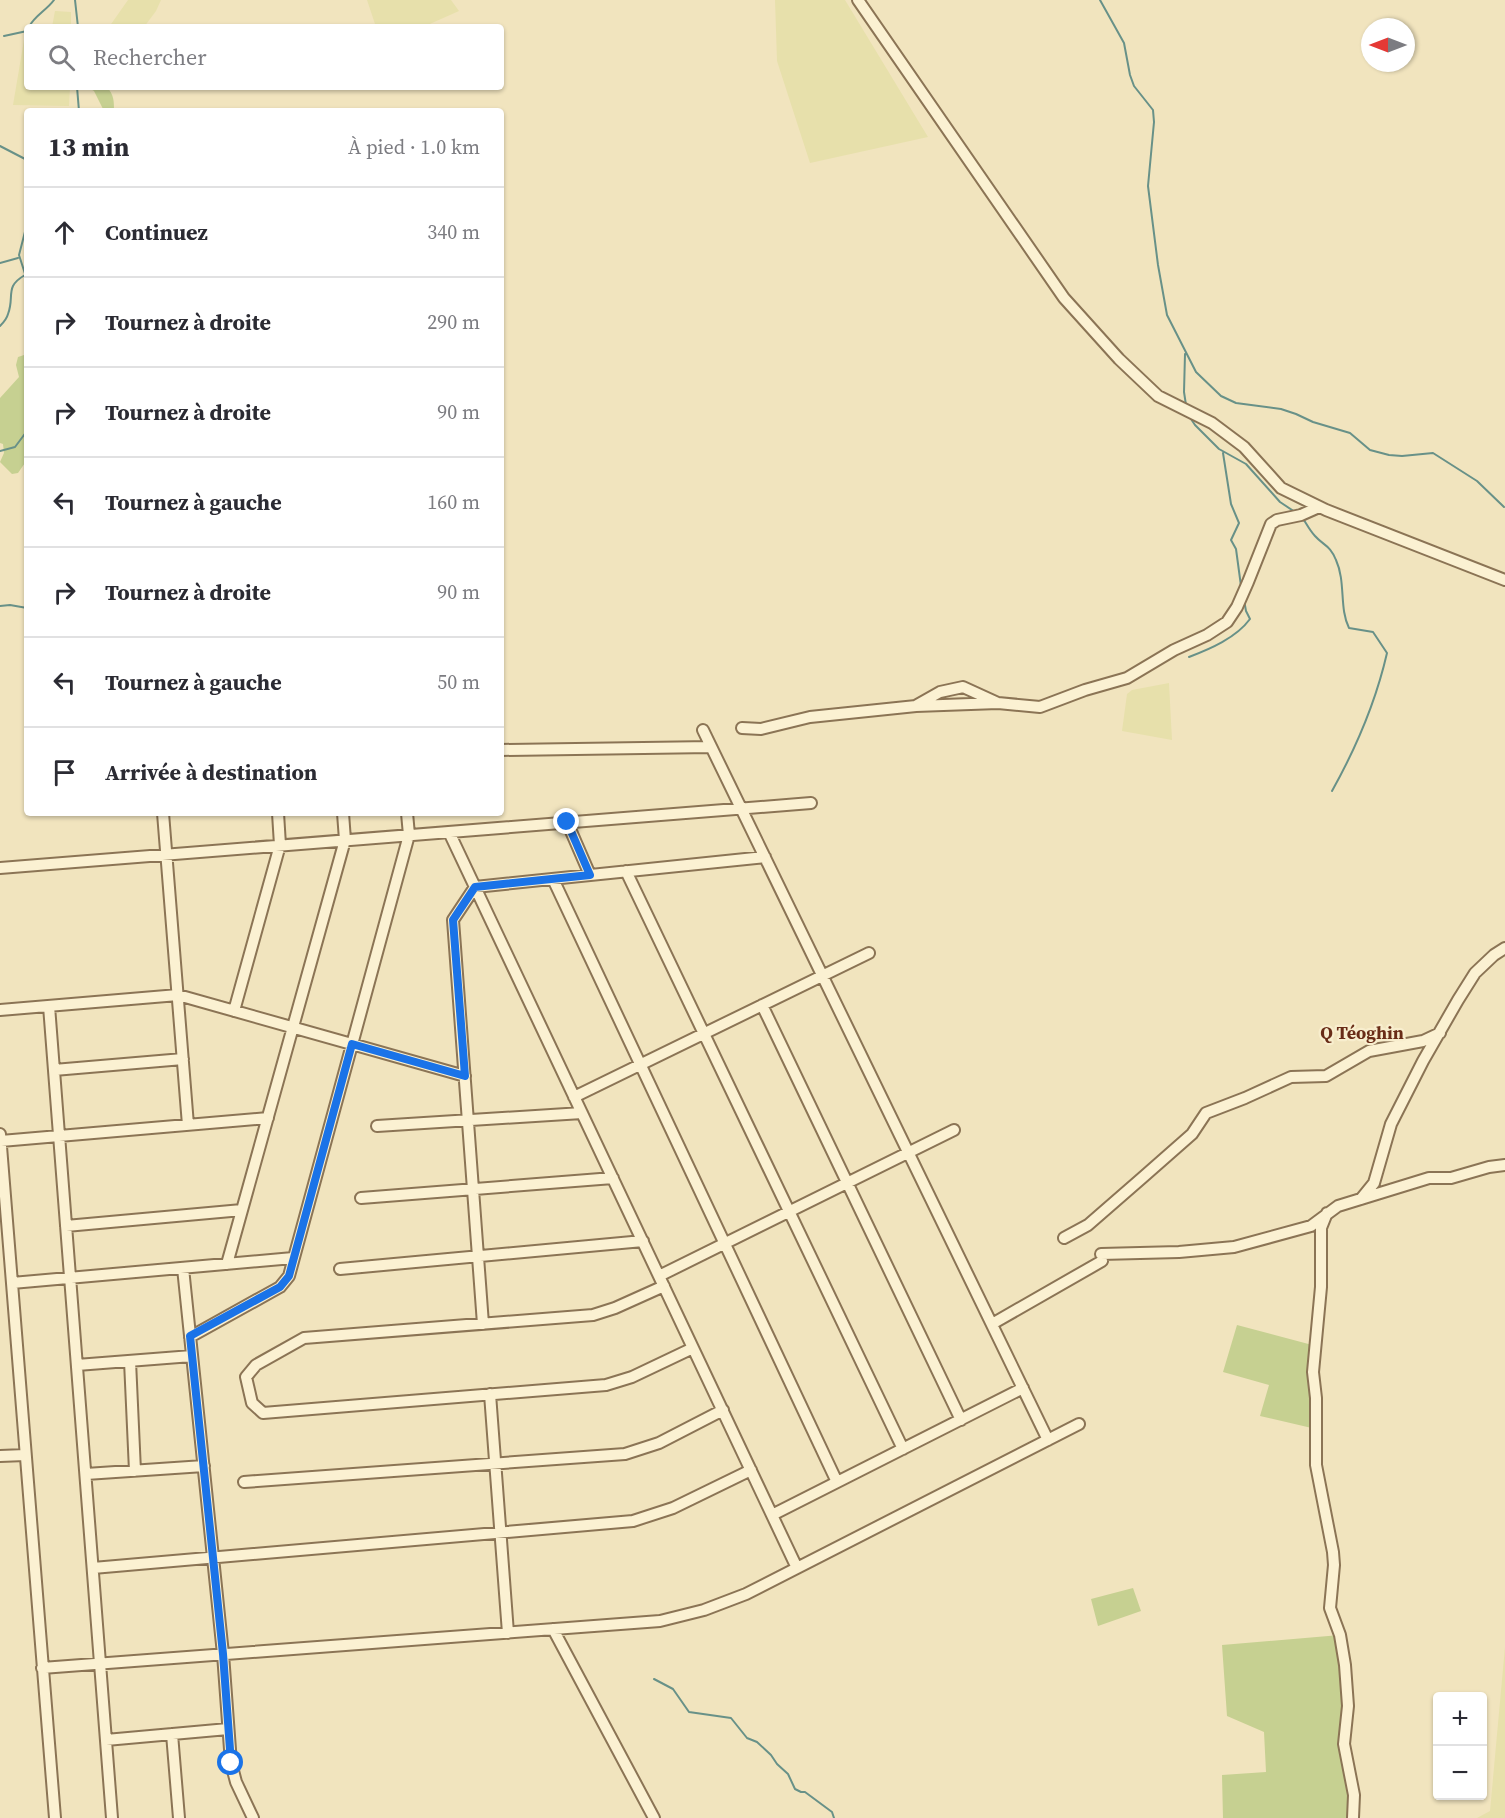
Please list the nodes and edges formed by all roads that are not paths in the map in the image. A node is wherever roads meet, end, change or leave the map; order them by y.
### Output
1 (858, 0) edge
2 (1319, 507) junction
3 (1505, 580) edge
4 (998, 703) junction
5 (916, 706) junction
6 (742, 728) dead end
7 (703, 730) dead end
8 (711, 747) junction
9 (504, 750) edge
10 (811, 803) dead end
11 (741, 808) junction
12 (163, 816) edge
13 (278, 816) edge
14 (343, 816) edge
15 (408, 816) edge
16 (567, 822) junction
17 (449, 832) junction
18 (409, 835) junction
19 (345, 840) junction
20 (280, 845) junction
21 (167, 854) junction
22 (765, 857) junction
23 (0, 868) edge
24 (626, 872) junction
25 (590, 875) junction
26 (553, 879) junction
27 (475, 887) junction
28 (1505, 948) edge
29 (870, 953) dead end
30 (823, 976) junction
31 (178, 995) junction
32 (762, 1005) junction
33 (49, 1006) junction
34 (0, 1010) edge
35 (234, 1011) junction
36 (293, 1028) junction
37 (1440, 1033) junction
38 (704, 1034) junction
39 (352, 1044) junction
40 (183, 1059) junction
41 (640, 1065) junction
42 (54, 1070) junction
43 (465, 1076) junction
44 (574, 1097) junction
45 (582, 1113) junction
46 (268, 1118) junction
47 (468, 1120) junction
48 (188, 1125) junction
49 (377, 1126) dead end
50 (954, 1130) dead end
51 (0, 1134) edge
52 (59, 1136) junction
53 (1, 1141) edge
54 (909, 1153) junction
55 (1505, 1165) edge
56 (613, 1178) junction
57 (848, 1183) junction
58 (473, 1189) junction
59 (361, 1198) dead end
60 (1360, 1200) junction
61 (242, 1210) junction
62 (790, 1212) junction
63 (1327, 1213) junction
64 (66, 1226) junction
65 (1064, 1238) dead end
66 (643, 1241) junction
67 (725, 1244) junction
68 (478, 1257) junction
69 (293, 1258) junction
70 (227, 1264) junction
71 (183, 1268) junction
72 (340, 1269) dead end
73 (70, 1278) junction
74 (662, 1281) junction
75 (12, 1283) junction
76 (483, 1324) junction
77 (992, 1324) junction
78 (190, 1336) junction
79 (693, 1348) junction
80 (192, 1356) junction
81 (130, 1361) junction
82 (77, 1365) junction
83 (1023, 1388) junction
84 (490, 1394) junction
85 (723, 1410) junction
86 (961, 1420) junction
87 (1079, 1424) dead end
88 (1048, 1440) junction
89 (903, 1449) junction
90 (25, 1455) junction
91 (0, 1456) edge
92 (495, 1464) junction
93 (204, 1466) junction
94 (751, 1470) junction
95 (135, 1471) junction
96 (86, 1474) junction
97 (244, 1482) dead end
98 (837, 1482) junction
99 (772, 1515) junction
100 (500, 1532) junction
101 (213, 1557) junction
102 (93, 1568) junction
103 (797, 1568) junction
104 (553, 1629) junction
105 (508, 1632) junction
106 (223, 1654) junction
107 (100, 1664) junction
108 (42, 1668) junction
109 (228, 1729) junction
110 (172, 1734) junction
111 (106, 1740) junction
112 (55, 1818) edge
113 (112, 1818) edge
114 (179, 1818) edge
115 (254, 1818) edge
116 (654, 1818) edge
117 (1353, 1818) edge

1 - 2 street
2 - 3 street
2 - 4 street
4 - 5 street
4 - 5 street
5 - 6 street
7 - 8 street
8 - 9 street
8 - 11 street
10 - 11 street
11 - 16 street
11 - 22 street
12 - 21 street
13 - 20 street
14 - 19 street
15 - 18 street
16 - 17 street
16 - 25 street
17 - 18 street
17 - 27 street
18 - 19 street
18 - 39 street
19 - 20 street
19 - 36 street
20 - 21 street
20 - 35 street
21 - 23 street
21 - 31 street
22 - 24 street
22 - 30 street
24 - 25 street
24 - 38 street
25 - 26 street
26 - 27 street
26 - 41 street
27 - 43 street
27 - 44 street
28 - 37 street
29 - 30 street
30 - 32 street
30 - 54 street
31 - 33 street
31 - 35 street
31 - 40 street
32 - 38 street
32 - 57 street
33 - 34 street
33 - 42 street
35 - 36 street
36 - 39 street
36 - 46 street
37 - 60 street
37 - 65 street
38 - 41 street
38 - 62 street
39 - 43 street
39 - 69 street
40 - 42 street
40 - 48 street
41 - 44 street
41 - 67 street
42 - 52 street
43 - 47 street
44 - 45 street
45 - 47 street
45 - 56 street
46 - 48 street
46 - 61 street
47 - 49 street
47 - 58 street
48 - 52 street
50 - 54 street
51 - 53 street
52 - 53 street
52 - 64 street
53 - 75 street
54 - 57 street
54 - 77 street
55 - 60 street
56 - 58 street
56 - 66 street
57 - 62 street
57 - 86 street
58 - 59 street
58 - 68 street
60 - 63 street
61 - 64 street
61 - 70 street
62 - 67 street
62 - 89 street
63 - 77 street
63 - 117 street
64 - 73 street
66 - 68 street
66 - 74 street
67 - 74 street
67 - 98 street
68 - 72 street
68 - 76 street
69 - 70 street
69 - 78 street
70 - 71 street
71 - 73 street
71 - 78 street
73 - 75 street
73 - 82 street
74 - 76 street
74 - 79 street
75 - 90 street
76 - 84 street
77 - 83 street
78 - 80 street
79 - 84 street
79 - 85 street
80 - 81 street
80 - 93 street
81 - 82 street
81 - 95 street
82 - 96 street
83 - 86 street
83 - 88 street
84 - 92 street
85 - 92 street
85 - 94 street
86 - 89 street
87 - 88 street
88 - 103 street
89 - 98 street
90 - 91 street
90 - 108 street
92 - 97 street
92 - 100 street
93 - 95 street
93 - 101 street
94 - 99 street
94 - 100 street
95 - 96 street
96 - 102 street
98 - 99 street
99 - 103 street
100 - 101 street
100 - 105 street
101 - 102 street
101 - 106 street
102 - 107 street
103 - 104 street
104 - 105 street
104 - 116 street
105 - 106 street
106 - 107 street
106 - 109 street
107 - 108 street
107 - 111 street
108 - 112 street
109 - 110 street
109 - 115 street
110 - 111 street
110 - 114 street
111 - 113 street

